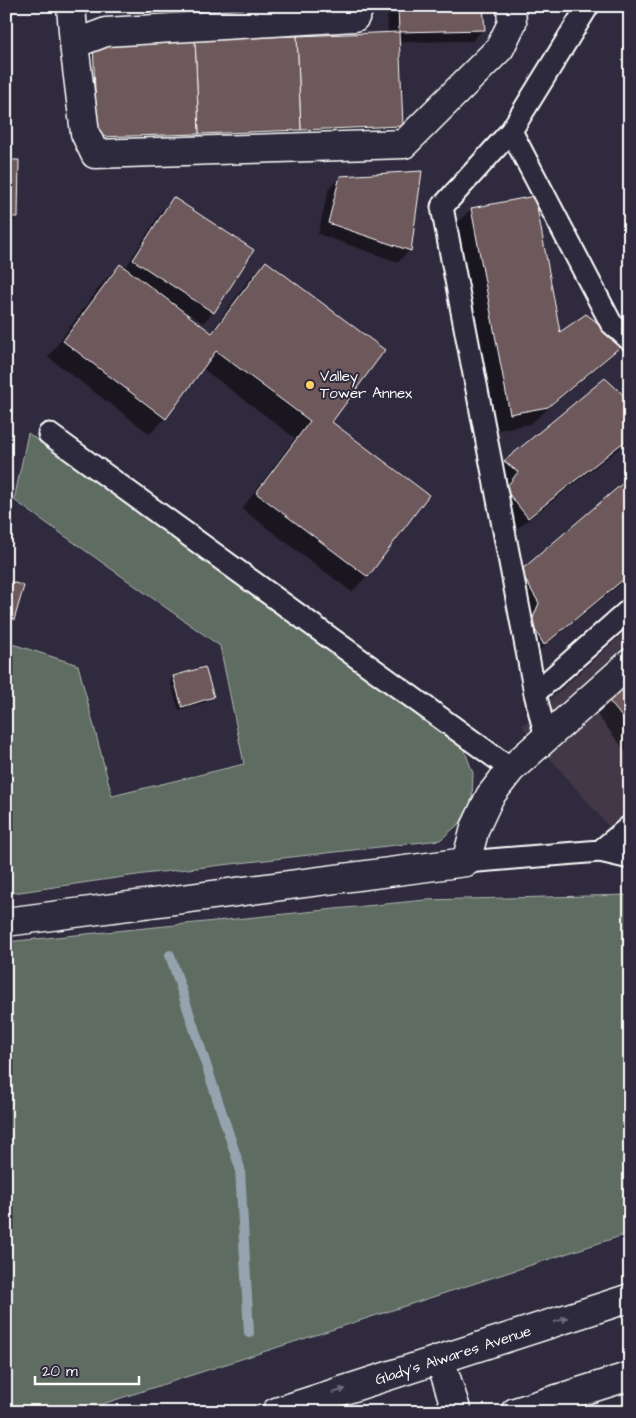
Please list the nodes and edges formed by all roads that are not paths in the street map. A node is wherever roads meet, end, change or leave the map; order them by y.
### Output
1 (71, 6) edge
2 (360, 6) edge
3 (511, 6) edge
4 (588, 6) edge
5 (74, 44) junction
6 (510, 130) junction
7 (630, 340) edge
8 (49, 434) dead end
9 (630, 609) edge
10 (630, 663) edge
11 (536, 693) junction
12 (546, 738) junction
13 (511, 769) junction
14 (630, 826) edge
15 (600, 851) junction
16 (630, 858) edge
17 (466, 862) junction
18 (6, 922) edge
19 (630, 1298) edge
20 (440, 1359) junction
21 (630, 1376) edge
22 (571, 1403) edge
23 (276, 1412) edge
24 (457, 1412) edge
25 (515, 1412) edge

1 - 5 street
2 - 5 street
3 - 5 street
4 - 6 lane
6 - 7 lane
6 - 11 lane
8 - 13 lane
9 - 11 lane
10 - 12 street
11 - 12 lane
12 - 13 street
13 - 17 street
14 - 15 lane
15 - 16 lane
15 - 17 lane
17 - 18 street
20 -> 19 street, Glady's Alwares Avenue
23 -> 20 street, Glady's Alwares Avenue
20 - 24 street
21 - 22 street
22 - 25 street

